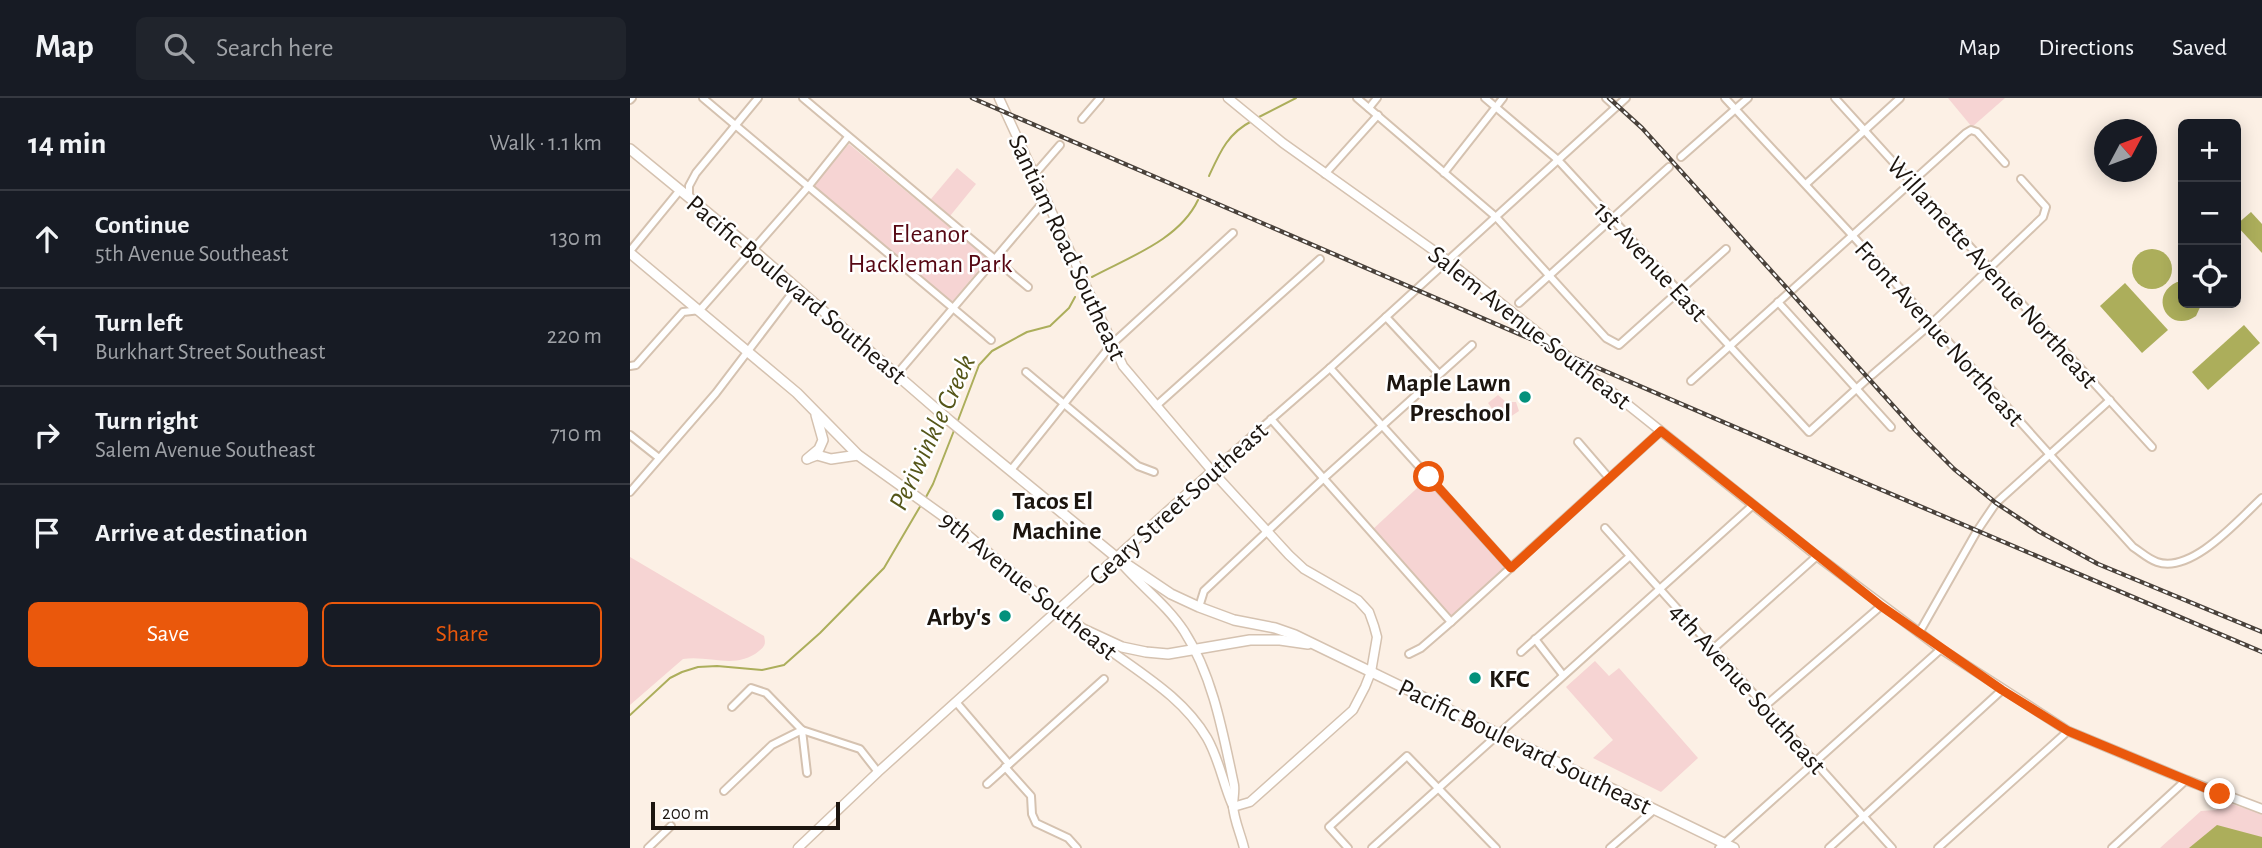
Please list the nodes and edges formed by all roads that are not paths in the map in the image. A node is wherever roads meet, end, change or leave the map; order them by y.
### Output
1 (703, 98) edge
2 (758, 98) edge
3 (803, 98) edge
4 (999, 98) edge
5 (1100, 98) edge
6 (1228, 98) edge
7 (1357, 98) edge
8 (1377, 98) edge
9 (1485, 98) edge
10 (1503, 98) edge
11 (1606, 98) edge
12 (1725, 98) edge
13 (1748, 98) edge
14 (1835, 98) edge
15 (1900, 98) edge
16 (1619, 101) edge
17 (1496, 107) junction
18 (1369, 108) junction
19 (1735, 109) junction
20 (1378, 115) junction
21 (1082, 119) dead end
22 (736, 125) junction
23 (1864, 130) junction
24 (848, 137) junction
25 (1060, 145) dead end
26 (630, 149) edge
27 (1681, 157) dead end
28 (1558, 160) junction
29 (2006, 163) dead end
30 (1669, 167) dead end
31 (1444, 173) junction
32 (1325, 174) junction
33 (1034, 175) junction
34 (2021, 179) dead end
35 (1911, 181) junction
36 (1806, 184) junction
37 (808, 187) junction
38 (680, 190) junction
39 (689, 198) junction
40 (1045, 200) junction
41 (1496, 217) junction
42 (1612, 218) junction
43 (1233, 233) dead end
44 (1852, 235) junction
45 (1726, 249) dead end
46 (752, 250) junction
47 (630, 252) edge
48 (994, 258) junction
49 (1320, 258) dead end
50 (1447, 260) junction
51 (1989, 267) junction
52 (1549, 274) junction
53 (1028, 287) dead end
54 (796, 288) junction
55 (1678, 290) junction
56 (1778, 302) junction
57 (1519, 303) dead end
58 (953, 309) junction
59 (700, 310) junction
60 (1386, 317) junction
61 (1931, 324) junction
62 (991, 340) dead end
63 (1112, 344) junction
64 (1472, 345) dead end
65 (1730, 345) junction
66 (749, 352) junction
67 (630, 366) edge
68 (1331, 369) junction
69 (1026, 372) dead end
70 (897, 374) junction
71 (1439, 374) junction
72 (1691, 381) dead end
73 (1857, 389) junction
74 (2109, 400) junction
75 (1066, 404) junction
76 (1156, 406) junction
77 (814, 411) junction
78 (1272, 419) junction
79 (1382, 425) junction
80 (1892, 427) dead end
81 (1661, 431) junction
82 (630, 435) edge
83 (1578, 442) dead end
84 (2152, 447) dead end
85 (2049, 454) junction
86 (858, 455) junction
87 (659, 458) junction
88 (1011, 470) junction
89 (1212, 471) junction
90 (1154, 472) dead end
91 (1324, 478) junction
92 (1609, 478) junction
93 (630, 492) edge
94 (2262, 498) edge
95 (1754, 505) junction
96 (1605, 528) dead end
97 (1268, 532) junction
98 (1817, 556) junction
99 (1116, 557) junction
100 (1629, 557) junction
101 (1511, 568) junction
102 (1659, 589) junction
103 (1881, 606) junction
104 (1199, 607) junction
105 (1058, 612) junction
106 (1451, 622) junction
107 (1083, 629) junction
108 (1919, 634) junction
109 (1535, 639) junction
110 (1317, 645) junction
111 (1713, 649) junction
112 (1941, 649) junction
113 (1195, 650) junction
114 (1521, 652) dead end
115 (1409, 654) dead end
116 (1371, 672) junction
117 (1563, 675) junction
118 (1104, 679) dead end
119 (2002, 690) junction
120 (956, 702) junction
121 (1765, 706) junction
122 (732, 707) dead end
123 (802, 730) junction
124 (2068, 731) junction
125 (1500, 735) junction
126 (1815, 761) junction
127 (1007, 765) junction
128 (878, 772) junction
129 (807, 773) dead end
130 (2186, 780) junction
131 (987, 783) dead end
132 (1438, 790) junction
133 (724, 791) dead end
134 (1233, 807) junction
135 (1655, 809) junction
136 (2262, 809) edge
137 (1864, 817) junction
138 (671, 826) dead end
139 (1722, 846) edge
140 (1493, 847) edge
141 (648, 848) edge
142 (798, 848) edge
143 (1077, 848) edge
144 (1244, 848) edge
145 (1348, 848) edge
146 (1372, 848) edge
147 (1610, 848) edge
148 (1734, 848) edge
149 (1829, 848) edge
150 (1892, 848) edge
151 (1938, 848) edge
152 (2112, 848) edge

1 - 22 street
2 - 22 street
3 - 24 street
4 - 33 main road, Santiam Road Southeast
5 - 21 street
6 - 32 main road, Salem Avenue Southeast
7 - 18 street
8 - 18 street
9 - 17 street, 1st Avenue East
10 - 17 street
11 - 16 street
12 - 19 street, Front Avenue Northeast
13 - 19 street
14 - 23 street, Willamette Avenue Northeast
15 - 23 street
16 - 28 street, Geary Street Southeast
17 - 28 street, 1st Avenue East
17 - 31 street
18 - 20 street
19 - 27 street
19 - 36 street, Front Avenue Northeast
20 - 31 street
20 - 32 street
22 - 37 street
22 - 39 street
23 - 35 street, Willamette Avenue Northeast
23 - 36 street
24 - 37 street
24 - 48 street
25 - 33 street
26 - 38 highway, Pacific Boulevard Southeast
28 - 41 street, Geary Street Southeast
28 - 42 street, 1st Avenue East
29 - 35 street
30 - 42 street
31 - 41 street
32 - 50 main road, Salem Avenue Southeast
33 - 40 main road, Santiam Road Southeast
34 - 51 street
35 - 44 street
35 - 51 street, Willamette Avenue Northeast
36 - 44 street, Front Avenue Northeast
37 - 46 street
37 - 58 street
38 - 39 highway, Pacific Boulevard Southeast
38 - 47 street
39 - 46 highway, Pacific Boulevard Southeast
40 - 48 street
40 - 63 main road, Santiam Road Southeast
41 - 50 street, Geary Street Southeast
41 - 52 street
42 - 52 street
42 - 55 street, 1st Avenue East
43 - 63 street
44 - 56 street
44 - 61 street, Front Avenue Northeast
45 - 55 street
46 - 54 highway, Pacific Boulevard Southeast
46 - 59 street
47 - 59 highway, 9th Avenue Southeast
48 - 53 street
48 - 58 street
49 - 76 street
50 - 60 street, Geary Street Southeast
50 - 81 main road, Salem Avenue Southeast
51 - 61 street
51 - 74 street, Willamette Avenue Northeast
52 - 55 street
52 - 57 street
54 - 66 street
54 - 70 highway, Pacific Boulevard Southeast
55 - 65 street, 1st Avenue East
56 - 65 street
56 - 73 street
58 - 62 street
58 - 70 street
59 - 66 highway, 9th Avenue Southeast
59 - 67 street
60 - 68 street, Geary Street Southeast
60 - 71 street
61 - 73 street
61 - 85 street, Front Avenue Northeast
63 - 75 street
63 - 76 main road, Santiam Road Southeast
64 - 71 street
65 - 72 street
65 - 73 street, 1st Avenue East
66 - 77 highway, 9th Avenue Southeast
66 - 87 street
68 - 78 street, Geary Street Southeast
68 - 79 street
69 - 75 street
70 - 88 highway, Pacific Boulevard Southeast
71 - 79 street
73 - 80 street
74 - 84 street, Willamette Avenue Northeast
74 - 85 street
75 - 88 street
75 - 90 street
76 - 89 main road, Santiam Road Southeast
77 - 86 highway, 9th Avenue Southeast
77 - 86 highway
78 - 89 street, Geary Street Southeast
78 - 91 street
79 - 91 street
79 - 101 street
81 - 92 street
81 - 95 main road, Salem Avenue Southeast
82 - 87 street
83 - 92 street
85 - 94 street, Front Avenue Northeast
85 - 108 street
86 - 105 highway, 9th Avenue Southeast
87 - 93 street
88 - 99 highway, Pacific Boulevard Southeast
89 - 97 main road, Santiam Road Southeast
89 - 99 main road, Geary Street Southeast
91 - 97 street
91 - 106 street
92 - 101 street
95 - 98 main road, Salem Avenue Southeast
95 - 102 street
96 - 100 street, 4th Avenue Southeast
97 - 104 street
97 - 116 main road, Santiam Road Southeast
98 - 103 main road, Salem Avenue Southeast
98 - 111 street
99 - 104 highway, Pacific Boulevard Southeast
99 - 105 main road, Geary Street Southeast
99 - 113 main road
100 - 102 street, 4th Avenue Southeast
100 - 109 street
101 - 106 street
102 - 111 street, 4th Avenue Southeast
102 - 117 street
103 - 108 main road, Salem Avenue Southeast
103 - 121 street
104 - 110 highway, Pacific Boulevard Southeast
105 - 107 highway, 9th Avenue Southeast
105 - 120 main road, Geary Street Southeast
106 - 115 street
107 - 113 highway, Pacific Boulevard Southeast
107 - 134 main road, 9th Avenue Southeast
108 - 112 main road, Salem Avenue Southeast
109 - 114 street
109 - 117 street
110 - 113 highway, Pacific Boulevard Southeast
110 - 116 highway, Pacific Boulevard Southeast
111 - 121 street, 4th Avenue Southeast
112 - 119 main road, Salem Avenue Southeast
112 - 126 street
113 - 134 main road
116 - 125 highway, Pacific Boulevard Southeast
116 - 134 main road, Santiam Road Southeast
117 - 125 street
118 - 127 street
119 - 124 main road, Salem Avenue Southeast
119 - 137 street
120 - 127 street
120 - 128 main road, Geary Street Southeast
121 - 126 street, 4th Avenue Southeast
122 - 123 street
123 - 128 street
123 - 129 street
123 - 133 street
124 - 130 main road, Salem Avenue Southeast
124 - 151 street
125 - 132 street
125 - 135 highway, Pacific Boulevard Southeast
126 - 137 street, 4th Avenue Southeast
126 - 139 street
127 - 131 street
127 - 143 street
128 - 142 main road, Geary Street Southeast
130 - 136 main road, Salem Avenue Southeast
130 - 152 street
132 - 140 street
132 - 145 street
132 - 146 street
134 - 144 main road
135 - 139 highway, Pacific Boulevard Southeast
135 - 147 street
137 - 149 street
137 - 150 street, 4th Avenue Southeast
138 - 141 street
139 - 148 highway, Pacific Boulevard Southeast

